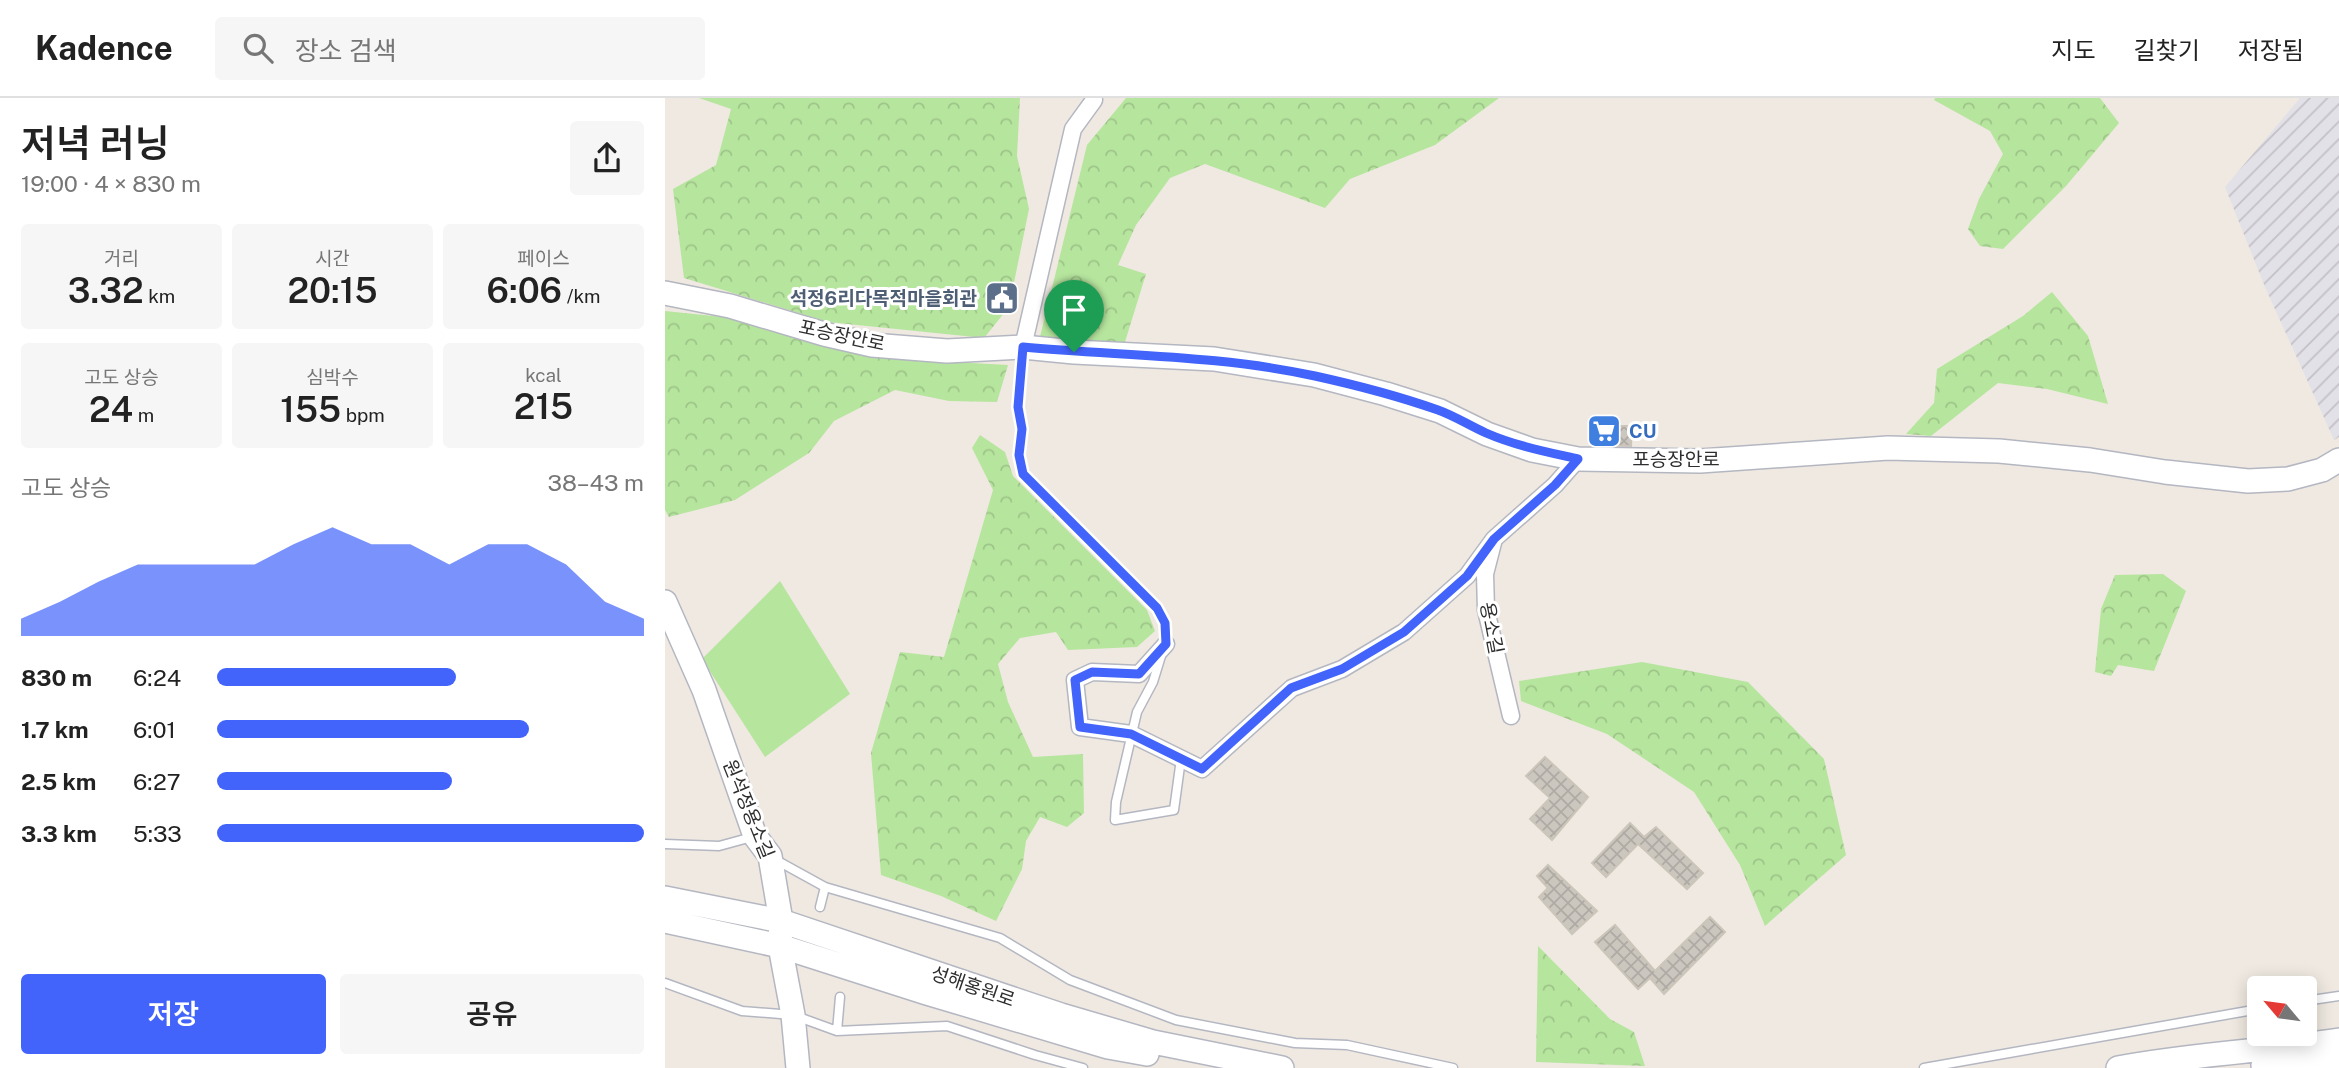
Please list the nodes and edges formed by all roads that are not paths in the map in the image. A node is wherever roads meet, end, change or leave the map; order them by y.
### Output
1 (1094, 100) dead end
2 (665, 293) edge
3 (1023, 347) junction
4 (1578, 459) junction
5 (2339, 460) edge
6 (1494, 539) junction
7 (665, 602) edge
8 (1166, 644) junction
9 (1511, 716) dead end
10 (1131, 734) junction
11 (1181, 759) junction
12 (755, 836) junction
13 (665, 844) edge
14 (770, 856) junction
15 (825, 887) junction
16 (665, 898) edge
17 (820, 907) dead end
18 (665, 920) edge
19 (781, 921) junction
20 (780, 946) junction
21 (665, 983) edge
22 (2339, 996) edge
23 (840, 998) dead end
24 (2317, 1000) edge
25 (2247, 1011) edge
26 (793, 1015) junction
27 (837, 1031) junction
28 (2339, 1040) edge
29 (1397, 1057) junction
30 (2339, 1057) edge
31 (798, 1068) edge
32 (1083, 1068) edge
33 (1219, 1068) edge
34 (1282, 1068) edge
35 (1395, 1068) edge
36 (1453, 1068) edge
37 (1924, 1068) edge
38 (2118, 1068) edge
39 (2236, 1068) edge

1 - 3 street
2 - 3 street, 포승장안로
3 - 4 street, 포승장안로
3 - 8 lane
4 - 5 street, 포승장안로
4 - 6 street, 용소길
6 - 9 street, 용소길
6 - 11 street, 용소길
7 - 12 street, 원석정용소길
8 - 10 lane
8 - 10 street, 용소길
10 - 11 street, 용소길
10 - 11 lane
12 - 13 lane
12 - 14 street, 원석정용소길
14 - 15 lane
14 - 19 street, 원석정용소길
15 - 17 lane
15 - 29 lane
16 - 19 street, 성해홍원로
18 - 20 street, 성해홍원로
19 - 20 street, 원석정용소길
19 - 34 street, 성해홍원로
20 - 26 street, 원석정용소길
20 - 33 street, 성해홍원로
21 - 26 lane
22 - 24 lane
23 - 27 lane
25 - 37 lane
26 - 27 lane
26 - 31 street, 원석정용소길
27 - 32 lane
28 - 38 street
29 - 35 lane
29 - 36 lane
30 - 39 street

